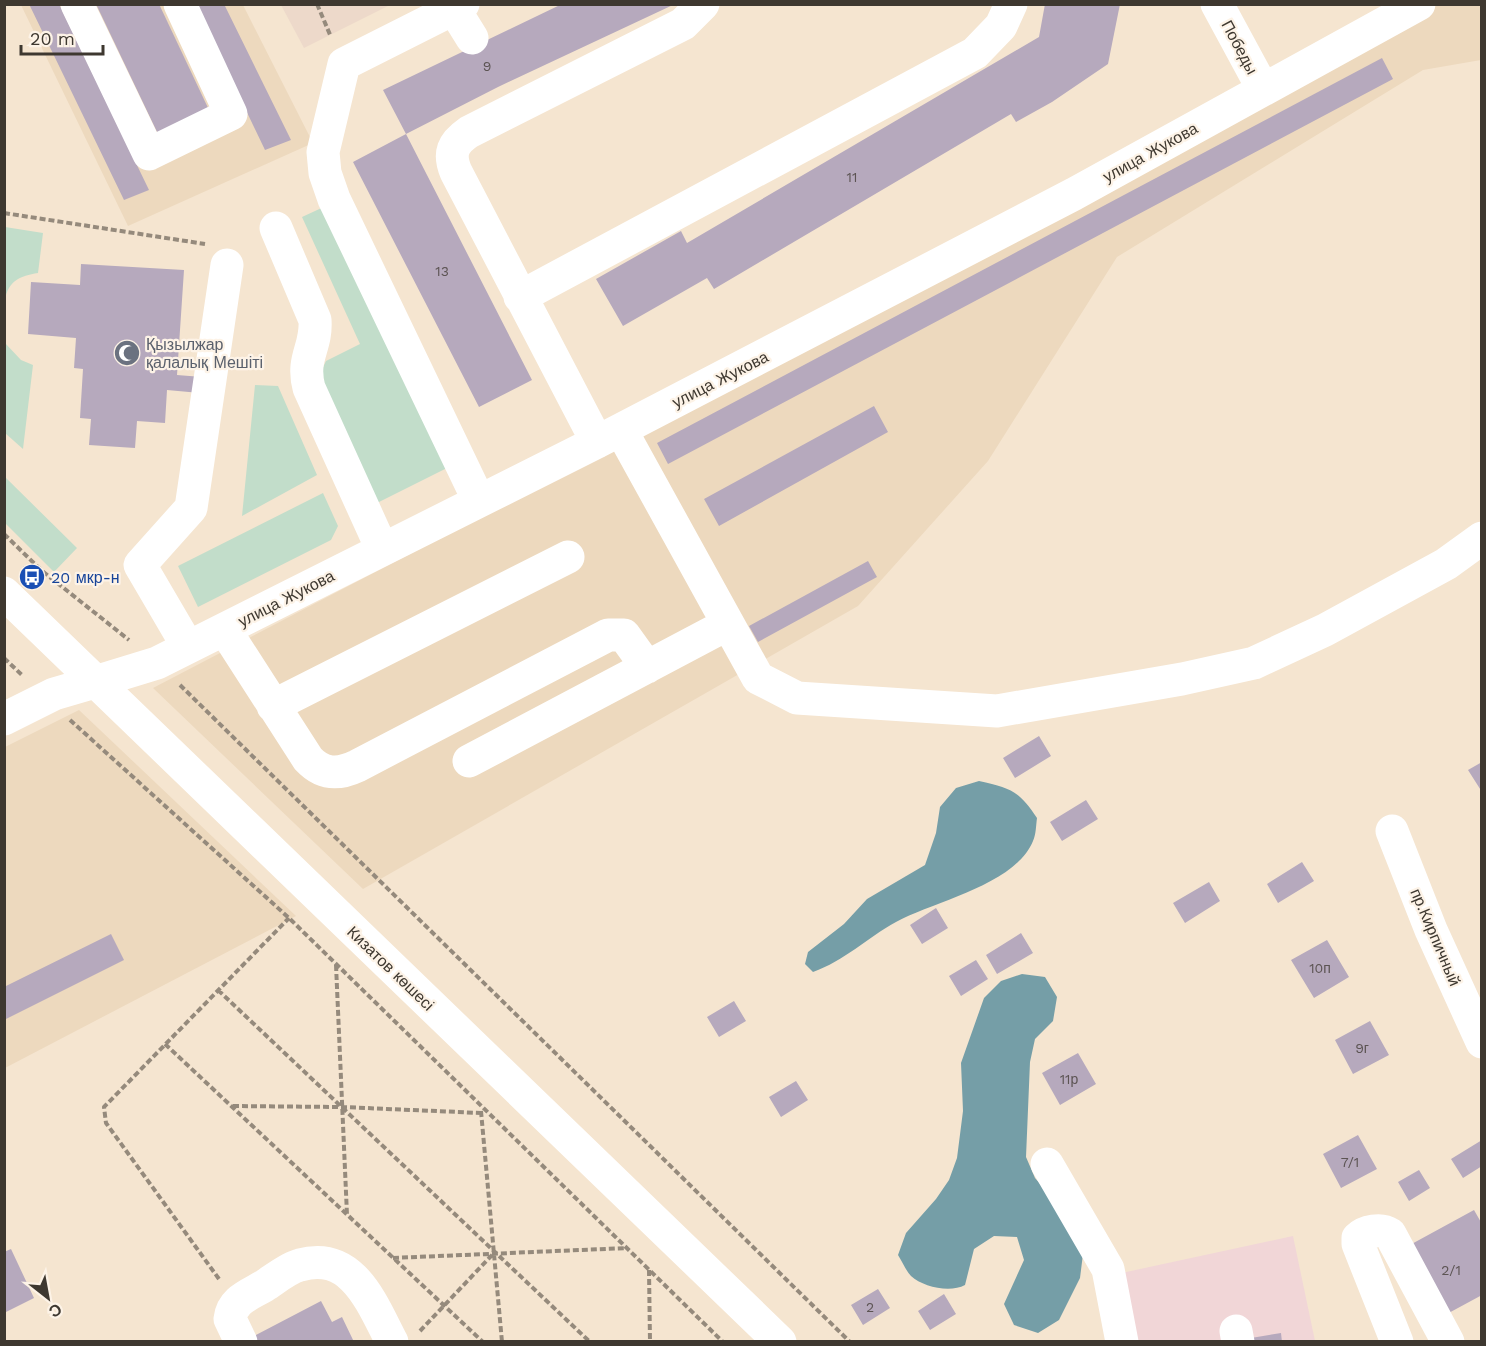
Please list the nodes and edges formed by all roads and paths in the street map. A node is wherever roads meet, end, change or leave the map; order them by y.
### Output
1 (77, 4) edge
2 (180, 4) edge
3 (703, 4) edge
4 (1011, 4) edge
5 (1217, 4) edge
6 (1419, 4) edge
7 (459, 7) edge
8 (472, 38) dead end
9 (1263, 89) junction
10 (4, 213) edge
11 (276, 228) dead end
12 (227, 265) joint
13 (520, 297) junction
14 (609, 436) junction
15 (479, 501) junction
16 (4, 534) edge
17 (1482, 538) edge
18 (382, 549) junction
19 (568, 556) dead end
20 (4, 592) edge
21 (728, 624) junction
22 (225, 630) junction
23 (188, 647) junction
24 (4, 658) edge
25 (157, 663) junction
26 (647, 667) junction
27 (94, 682) junction
28 (46, 699) junction
29 (273, 706) junction
30 (4, 719) edge
31 (469, 761) dead end
32 (1392, 831) dead end
33 (289, 918) junction
34 (336, 964) junction
35 (218, 990) junction
36 (1482, 1041) edge
37 (165, 1044) junction
38 (480, 1104) junction
39 (231, 1106) junction
40 (342, 1107) junction
41 (481, 1113) junction
42 (1047, 1164) dead end
43 (347, 1215) junction
44 (628, 1248) junction
45 (494, 1254) junction
46 (393, 1258) junction
47 (649, 1269) junction
48 (236, 1302) junction
49 (444, 1306) junction
50 (404, 1338) edge
51 (241, 1341) edge
52 (483, 1341) edge
53 (502, 1341) edge
54 (590, 1341) edge
55 (650, 1341) edge
56 (723, 1341) edge
57 (780, 1341) edge
58 (850, 1341) edge
59 (1122, 1341) edge
60 (1397, 1341) edge
61 (1448, 1341) edge

1 - 2 street
3 - 13 street
4 - 13 street
5 - 9 street, Победы
6 - 9 street, улица Жукова
7 - 8 street
7 - 15 street
9 - 14 street, улица Жукова
10 - 12 path
11 - 18 street
12 - 23 street
13 - 14 street
14 - 15 street, улица Жукова
14 - 21 street
15 - 18 street, улица Жукова
16 - 25 path
17 - 21 street
18 - 22 street, улица Жукова
19 - 29 street
20 - 27 street, Кизатов көшесі
21 - 26 street
22 - 23 street, улица Жукова
22 - 29 street
23 - 25 street, улица Жукова
24 - 28 path
25 - 27 street, улица Жукова
25 - 58 path
26 - 29 street
26 - 31 street
27 - 28 street, улица Жукова
27 - 57 street, Кизатов көшесі
28 - 30 street, улица Жукова
28 - 33 path
32 - 36 street, пр.Кирпичный
33 - 34 path
33 - 35 path
34 - 38 path
34 - 40 path
35 - 37 path
35 - 40 path
37 - 39 path
37 - 48 path
38 - 41 path
38 - 44 path
39 - 40 path
39 - 43 path
40 - 41 path
40 - 43 path
40 - 45 path
41 - 45 path
42 - 59 street
43 - 46 path
44 - 45 path
44 - 47 path
45 - 46 path
45 - 49 path
45 - 53 path
45 - 54 path
46 - 49 path
47 - 55 path
47 - 56 path
48 - 50 street
48 - 51 street
49 - 50 path
49 - 52 path
60 - 61 street

